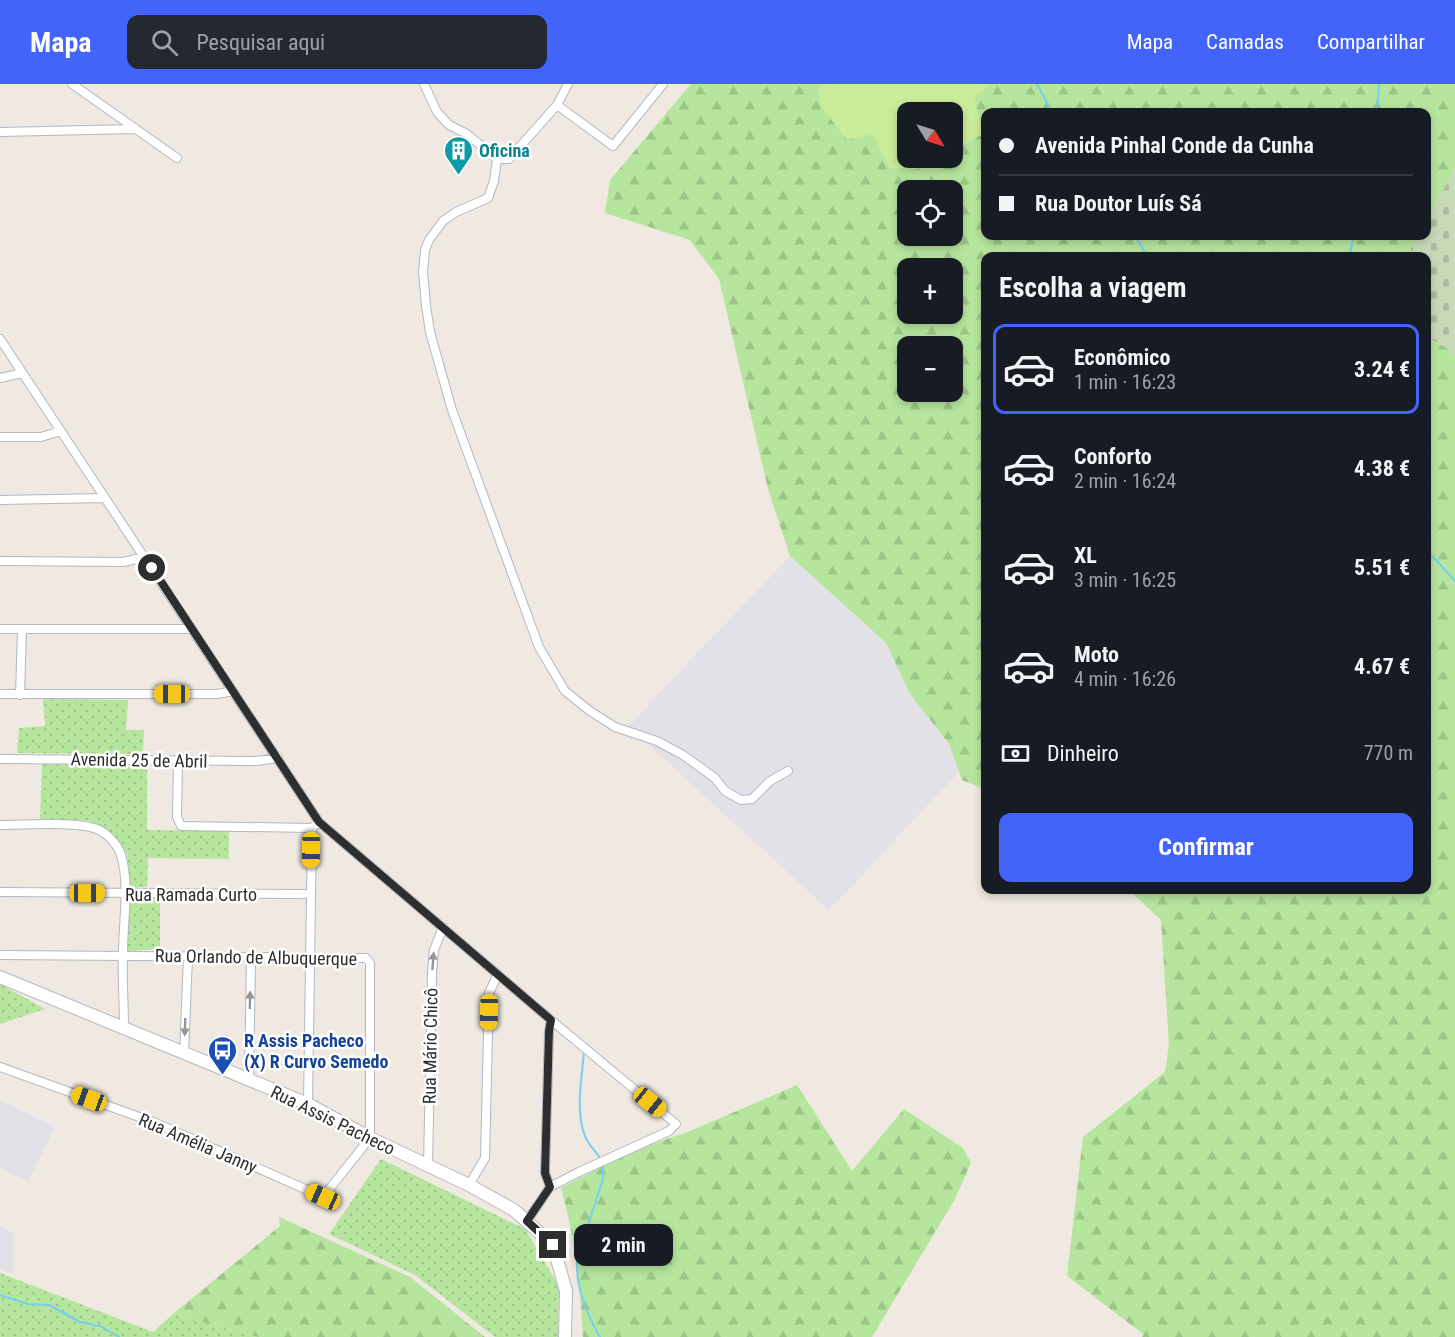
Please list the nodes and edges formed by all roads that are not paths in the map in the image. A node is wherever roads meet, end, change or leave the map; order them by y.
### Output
1 (72, 84) edge
2 (424, 84) edge
3 (568, 84) edge
4 (663, 84) edge
5 (557, 105) junction
6 (135, 129) junction
7 (0, 132) edge
8 (177, 158) dead end
9 (497, 159) junction
10 (0, 339) edge
11 (22, 373) junction
12 (0, 378) edge
13 (61, 431) junction
14 (0, 437) edge
15 (105, 498) junction
16 (0, 500) edge
17 (145, 557) junction
18 (0, 561) edge
19 (0, 629) edge
20 (22, 629) junction
21 (192, 629) junction
22 (233, 691) junction
23 (0, 694) edge
24 (20, 695) junction
25 (0, 759) edge
26 (278, 759) junction
27 (178, 760) junction
28 (788, 771) dead end
29 (319, 822) junction
30 (0, 825) edge
31 (312, 828) junction
32 (0, 892) edge
33 (125, 893) junction
34 (310, 894) junction
35 (443, 927) junction
36 (0, 955) edge
37 (123, 955) junction
38 (310, 957) junction
39 (188, 958) junction
40 (251, 958) junction
41 (498, 974) junction
42 (0, 977) edge
43 (551, 1020) junction
44 (124, 1030) junction
45 (184, 1054) junction
46 (0, 1067) edge
47 (249, 1079) junction
48 (308, 1104) junction
49 (370, 1138) junction
50 (428, 1166) junction
51 (469, 1185) junction
52 (550, 1187) junction
53 (527, 1221) junction
54 (565, 1337) edge

1 - 6 street
2 - 9 street
3 - 5 street
4 - 5 street
5 - 9 street
6 - 7 street
6 - 8 street
9 - 28 street
10 - 11 street
11 - 12 street
11 - 13 street
13 - 14 street
13 - 15 street
15 - 16 street
15 - 17 street
17 - 18 street
17 - 21 street
19 - 20 street
20 - 21 street
20 - 24 street
21 - 22 street
22 - 24 street
22 - 26 street
23 - 24 street
25 - 27 street, Avenida 25 de Abril
26 - 27 street, Avenida 25 de Abril
26 - 29 street
27 - 31 street
29 - 31 street
29 - 35 street
30 - 33 street
31 - 34 street
32 - 33 street, Rua Ramada Curto
33 - 34 street, Rua Ramada Curto
33 - 37 street
34 - 38 street
35 - 41 street
50 -> 35 street, Rua Mário Chicô
36 - 37 street, Rua Orlando de Albuquerque
37 - 39 street, Rua Orlando de Albuquerque
37 - 44 street
38 - 40 street, Rua Orlando de Albuquerque
38 - 48 street
38 - 49 street, Rua Orlando de Albuquerque
39 - 40 street, Rua Orlando de Albuquerque
39 -> 45 street
47 -> 40 street
41 - 43 street
41 - 51 street
42 - 44 street, Rua Assis Pacheco
43 - 52 street
43 - 52 street
44 - 45 street, Rua Assis Pacheco
45 - 47 street, Rua Assis Pacheco
46 - 49 street, Rua Amélia Janny
47 - 48 street, Rua Assis Pacheco
48 - 49 street, Rua Assis Pacheco
49 - 50 street, Rua Assis Pacheco
50 - 51 street, Rua Assis Pacheco
51 - 53 street, Rua Assis Pacheco
52 - 53 street
53 - 54 street, Rua Assis Pacheco

